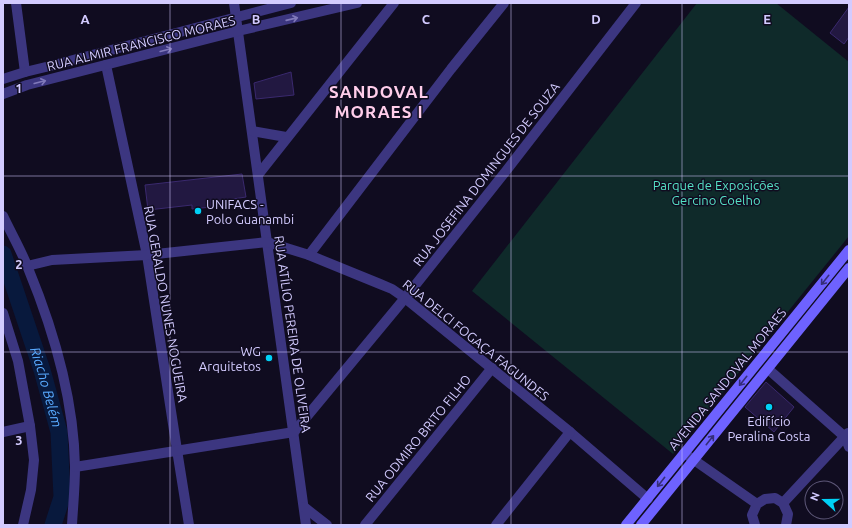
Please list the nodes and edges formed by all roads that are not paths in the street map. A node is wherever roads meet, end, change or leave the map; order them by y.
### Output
1 (16, 3) edge
2 (234, 3) edge
3 (292, 3) edge
4 (357, 3) edge
5 (394, 3) edge
6 (504, 3) edge
7 (632, 4) edge
8 (236, 17) junction
9 (238, 31) junction
10 (106, 65) junction
11 (25, 72) junction
12 (3, 79) edge
13 (3, 94) edge
14 (252, 131) junction
15 (286, 137) junction
16 (258, 175) junction
17 (3, 216) edge
18 (267, 242) junction
19 (849, 250) edge
20 (147, 254) junction
21 (309, 255) junction
22 (27, 266) junction
23 (849, 268) edge
24 (405, 298) junction
25 (3, 313) edge
26 (787, 336) junction
27 (492, 368) junction
28 (768, 368) junction
29 (30, 426) junction
30 (3, 432) edge
31 (294, 432) junction
32 (570, 432) junction
33 (847, 434) edge
34 (849, 447) edge
35 (177, 450) junction
36 (684, 453) junction
37 (694, 460) junction
38 (75, 467) junction
39 (648, 499) junction
40 (783, 503) junction
41 (757, 504) junction
42 (304, 507) junction
43 (23, 525) edge
44 (72, 525) edge
45 (189, 525) edge
46 (306, 525) edge
47 (327, 525) edge
48 (365, 525) edge
49 (496, 525) edge
50 (626, 525) edge
51 (641, 525) edge
52 (754, 525) edge
53 (786, 525) edge

1 - 11 street
2 - 8 street, RUA ATÍLIO PEREIRA DE OLIVEIRA
3 - 8 street, RUA ALMIR FRANCISCO MORAES
9 -> 4 street, RUA ALMIR FRANCISCO MORAES
5 - 15 street
6 - 21 street
7 - 24 street, RUA JOSEFINA DOMINGUES DE SOUZA
8 - 9 street, RUA ATÍLIO PEREIRA DE OLIVEIRA
8 - 11 street, RUA ALMIR FRANCISCO MORAES
10 -> 9 street, RUA ALMIR FRANCISCO MORAES
9 - 14 street, RUA ATÍLIO PEREIRA DE OLIVEIRA
13 -> 10 street, RUA ALMIR FRANCISCO MORAES
10 - 20 street, RUA GERALDO NUNES NOGUEIRA
11 - 12 street, RUA ALMIR FRANCISCO MORAES
14 - 15 street
14 - 16 street, RUA ATÍLIO PEREIRA DE OLIVEIRA
15 - 16 street
16 - 18 street, RUA ATÍLIO PEREIRA DE OLIVEIRA
17 - 22 street
18 - 20 street, RUA DELCI FOGAÇA FAGUNDES
18 - 21 street, RUA DELCI FOGAÇA FAGUNDES
18 - 31 street, RUA ATÍLIO PEREIRA DE OLIVEIRA
19 -> 26 main road, AVENIDA SANDOVAL MORAES
20 - 22 street, RUA DELCI FOGAÇA FAGUNDES
20 - 35 street, RUA GERALDO NUNES NOGUEIRA
21 - 24 street, RUA DELCI FOGAÇA FAGUNDES
22 - 38 street
23 - 26 main road, AVENIDA SANDOVAL MORAES
24 - 27 street, RUA DELCI FOGAÇA FAGUNDES
24 - 31 street, RUA JOSEFINA DOMINGUES DE SOUZA
25 - 29 street
26 - 28 main road, AVENIDA SANDOVAL MORAES
26 -> 36 main road, AVENIDA SANDOVAL MORAES
27 - 32 street, RUA DELCI FOGAÇA FAGUNDES
27 - 48 street, RUA ODMIRO BRITO FILHO
28 - 33 street
37 -> 28 main road, AVENIDA SANDOVAL MORAES
29 - 30 street
29 - 43 street
31 - 35 street
31 - 42 street, RUA ATÍLIO PEREIRA DE OLIVEIRA
32 - 39 street, RUA DELCI FOGAÇA FAGUNDES
32 - 49 street
33 - 34 street
33 - 40 street
35 - 38 street
35 - 45 street, RUA GERALDO NUNES NOGUEIRA
36 - 37 street
36 -> 39 main road, AVENIDA SANDOVAL MORAES
37 - 41 street
37 - 51 main road, AVENIDA SANDOVAL MORAES
38 - 44 street
39 - 50 main road, AVENIDA SANDOVAL MORAES
40 - 41 street
40 - 53 street
41 - 52 street
42 - 46 street, RUA ATÍLIO PEREIRA DE OLIVEIRA
42 - 47 street

